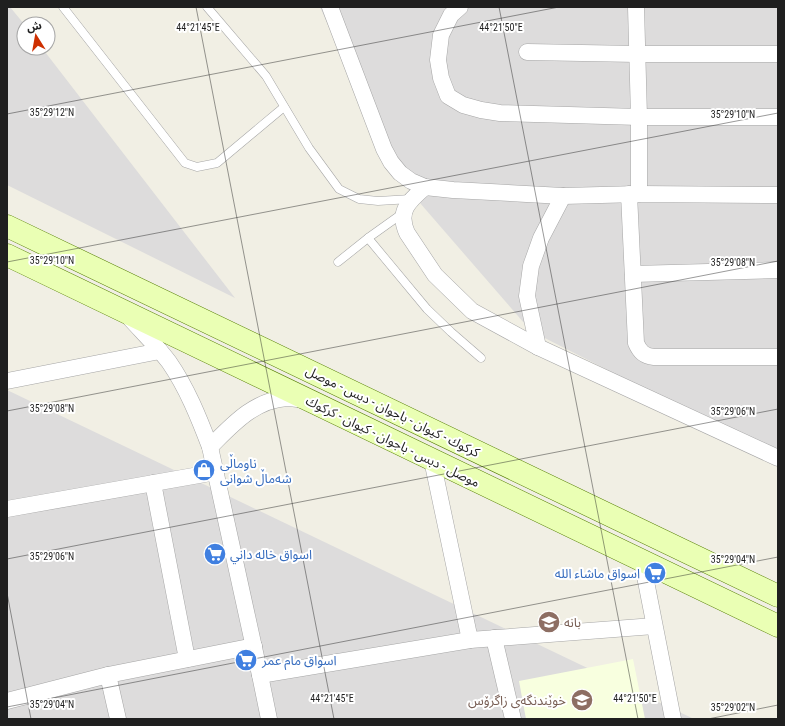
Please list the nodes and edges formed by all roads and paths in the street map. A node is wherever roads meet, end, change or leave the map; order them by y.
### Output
1 (62, 7) edge
2 (206, 7) edge
3 (330, 7) edge
4 (460, 7) edge
5 (636, 7) edge
6 (527, 52) dead end
7 (637, 54) junction
8 (778, 54) edge
9 (284, 107) junction
10 (639, 117) junction
11 (778, 117) edge
12 (425, 187) junction
13 (634, 194) junction
14 (778, 195) edge
15 (563, 196) junction
16 (407, 206) junction
17 (7, 226) edge
18 (368, 238) junction
19 (7, 255) edge
20 (338, 262) dead end
21 (778, 270) edge
22 (633, 274) junction
23 (123, 310) junction
24 (538, 346) junction
25 (160, 352) junction
26 (778, 357) edge
27 (481, 358) dead end
28 (7, 381) edge
29 (309, 400) junction
30 (210, 447) junction
31 (778, 458) edge
32 (432, 460) junction
33 (216, 472) junction
34 (153, 483) junction
35 (7, 509) edge
36 (642, 561) junction
37 (778, 596) edge
38 (654, 626) junction
39 (778, 626) edge
40 (494, 638) junction
41 (470, 640) junction
42 (254, 646) junction
43 (187, 659) junction
44 (108, 674) junction
45 (260, 675) junction
46 (7, 701) edge
47 (118, 719) edge
48 (269, 719) edge
49 (513, 719) edge
50 (673, 719) edge

1 - 9 lane
2 - 9 lane
3 - 12 street
4 - 10 street
5 - 7 street
6 - 7 street
7 - 8 street
7 - 10 street
9 - 16 lane
10 - 11 street
10 - 13 street
12 - 15 street
12 - 16 street
13 - 14 street
13 - 15 street
13 - 22 street
15 - 24 street
16 - 18 lane
16 - 24 street
17 - 37 main road, كركوك - كيوان - باجوان - دبس - موصل
18 - 20 lane
18 - 27 lane
19 - 23 main road, موصل - دبس - باجوان - كيوان - كركوك
21 - 22 street
22 - 26 street
23 - 25 street
23 - 29 main road, موصل - دبس - باجوان - كيوان - كركوك
24 - 31 street
25 - 28 street
25 - 30 street
29 - 30 street
29 - 32 main road, موصل - دبس - باجوان - كيوان - كركوك
30 - 33 street
32 - 36 main road, موصل - دبس - باجوان - كيوان - كركوك
32 - 41 street
33 - 34 street
33 - 42 street
34 - 35 street
34 - 43 street
36 - 38 street
36 - 39 main road, موصل - دبس - باجوان - كيوان - كركوك
38 - 40 street
38 - 50 street
40 - 41 street
40 - 49 street
41 - 45 street
42 - 43 street
42 - 45 street
43 - 44 street
44 - 46 street
44 - 47 street
45 - 48 street

